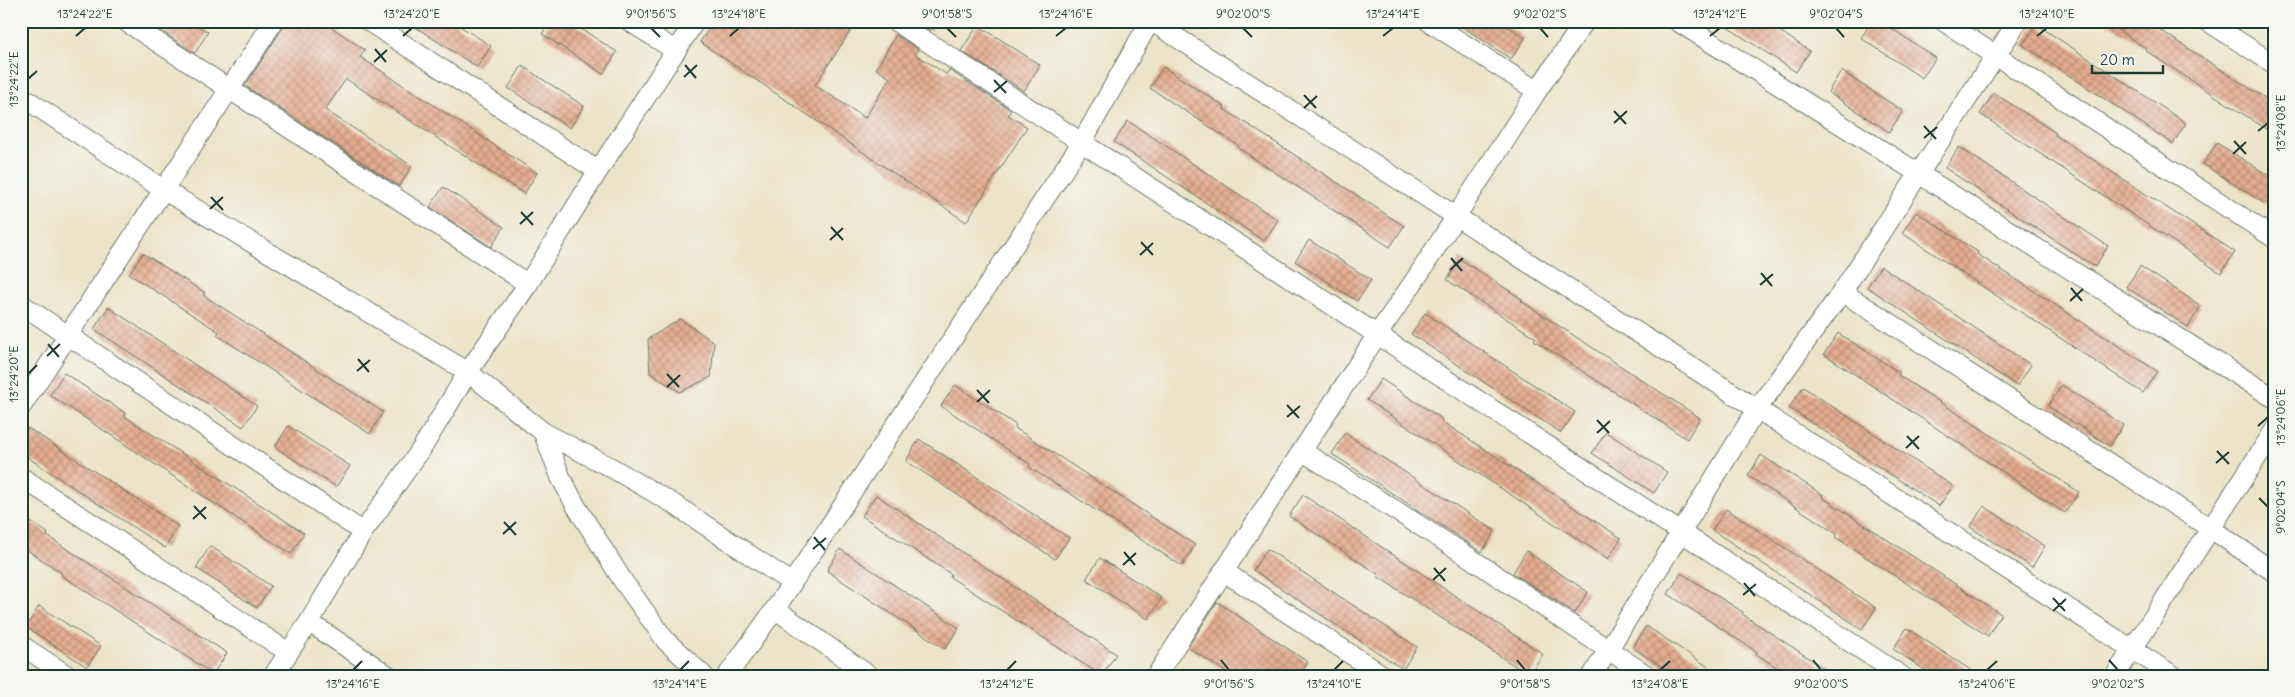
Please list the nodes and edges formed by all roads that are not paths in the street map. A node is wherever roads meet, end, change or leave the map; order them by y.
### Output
1 (125, 21) edge
2 (274, 21) edge
3 (368, 21) edge
4 (630, 21) edge
5 (695, 21) edge
6 (895, 21) edge
7 (1151, 21) edge
8 (1428, 21) edge
9 (1585, 21) edge
10 (1677, 21) edge
11 (1942, 21) edge
12 (2018, 21) edge
13 (2207, 21) edge
14 (676, 51) junction
15 (1996, 56) junction
16 (2274, 64) edge
17 (230, 88) junction
18 (1537, 91) junction
19 (21, 96) edge
20 (1082, 142) junction
21 (598, 171) junction
22 (1920, 174) junction
23 (164, 190) junction
24 (1454, 216) junction
25 (2274, 238) edge
26 (528, 284) junction
27 (1842, 292) junction
28 (21, 304) edge
29 (68, 335) junction
30 (1377, 335) junction
31 (468, 372) junction
32 (2274, 398) edge
33 (21, 406) edge
34 (1757, 409) junction
35 (2274, 431) edge
36 (543, 432) junction
37 (1302, 451) junction
38 (21, 477) edge
39 (2210, 528) junction
40 (363, 532) junction
41 (1682, 532) junction
42 (1223, 571) junction
43 (2274, 572) edge
44 (792, 582) junction
45 (775, 609) junction
46 (309, 622) junction
47 (21, 645) edge
48 (2133, 648) junction
49 (1609, 649) junction
50 (288, 652) junction
51 (68, 676) edge
52 (273, 676) edge
53 (389, 676) edge
54 (704, 676) edge
55 (727, 676) edge
56 (870, 676) edge
57 (1156, 676) edge
58 (1384, 676) edge
59 (1592, 676) edge
60 (1648, 676) edge
61 (1902, 676) edge
62 (2115, 676) edge
63 (2174, 676) edge

1 - 17 street
2 - 17 street
3 - 21 street
4 - 14 street
5 - 14 street
6 - 20 street
7 - 20 street
7 - 24 street
8 - 18 street
9 - 18 street
10 - 22 street
11 - 15 street
12 - 15 street
13 - 16 street
14 - 21 street
15 - 22 street
15 - 25 street
17 - 23 street
17 - 26 street
18 - 24 street
19 - 23 street
20 - 30 street
20 - 44 street
21 - 26 street
22 - 27 street
22 - 32 street
23 - 29 street
23 - 31 street
24 - 30 street
24 - 34 street
26 - 31 street
27 - 34 street
27 - 39 street
28 - 29 street
29 - 33 street
29 - 40 street
30 - 37 street
30 - 41 street
31 - 36 street
31 - 40 street
34 - 41 street
34 - 48 street
35 - 39 street
36 - 44 street
36 - 54 street
37 - 42 street
37 - 49 street
38 - 50 street
39 - 43 street
39 - 48 street
40 - 46 street
41 - 49 street
41 - 61 street
42 - 57 street
42 - 58 street
44 - 45 street
45 - 55 street
45 - 56 street
46 - 50 street
46 - 53 street
47 - 51 street
48 - 62 street
48 - 63 street
49 - 59 street
49 - 60 street
50 - 52 street

